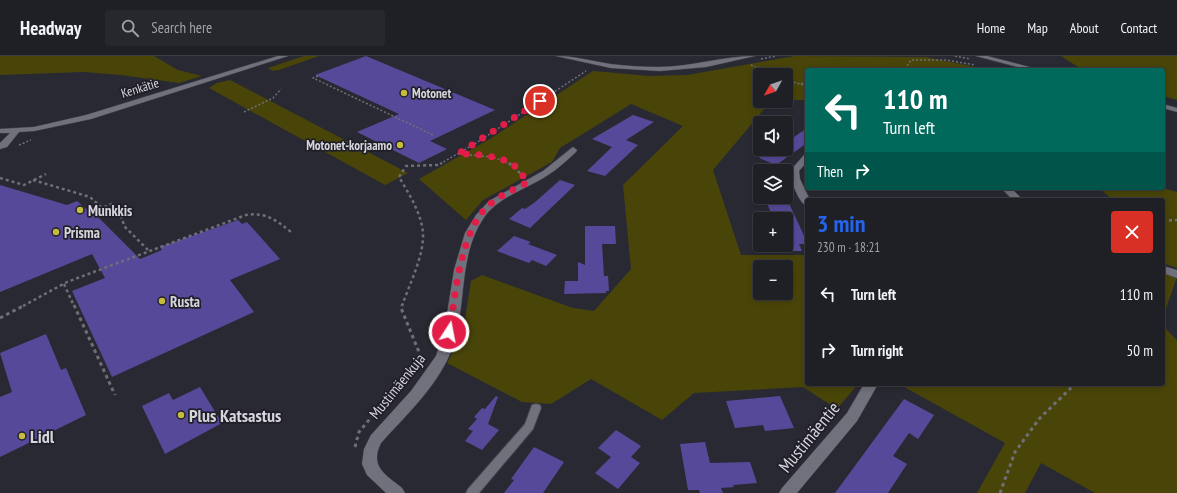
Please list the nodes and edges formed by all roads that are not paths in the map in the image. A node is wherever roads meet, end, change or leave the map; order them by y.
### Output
1 (285, 56) edge
2 (559, 56) edge
3 (752, 56) edge
4 (979, 56) edge
5 (575, 57) edge
6 (1030, 68) edge
7 (1165, 107) edge
8 (1177, 110) edge
9 (0, 131) edge
10 (16, 131) junction
11 (0, 146) edge
12 (574, 150) dead end
13 (805, 159) edge
14 (1008, 190) edge
15 (1016, 198) edge
16 (805, 199) edge
17 (1165, 269) edge
18 (1177, 274) edge
19 (871, 386) edge
20 (536, 408) dead end
21 (397, 493) edge
22 (472, 493) edge
23 (787, 493) edge

1 - 10 street, Kenkätie
2 - 5 street
3 - 5 street
4 - 6 street
7 - 8 street
9 - 10 street, Kenkätie
10 - 11 street
12 - 21 street, Mustimäenkuja
13 - 16 street
14 - 15 street
17 - 18 street
19 - 23 street, Mustimäentie
20 - 22 lane

